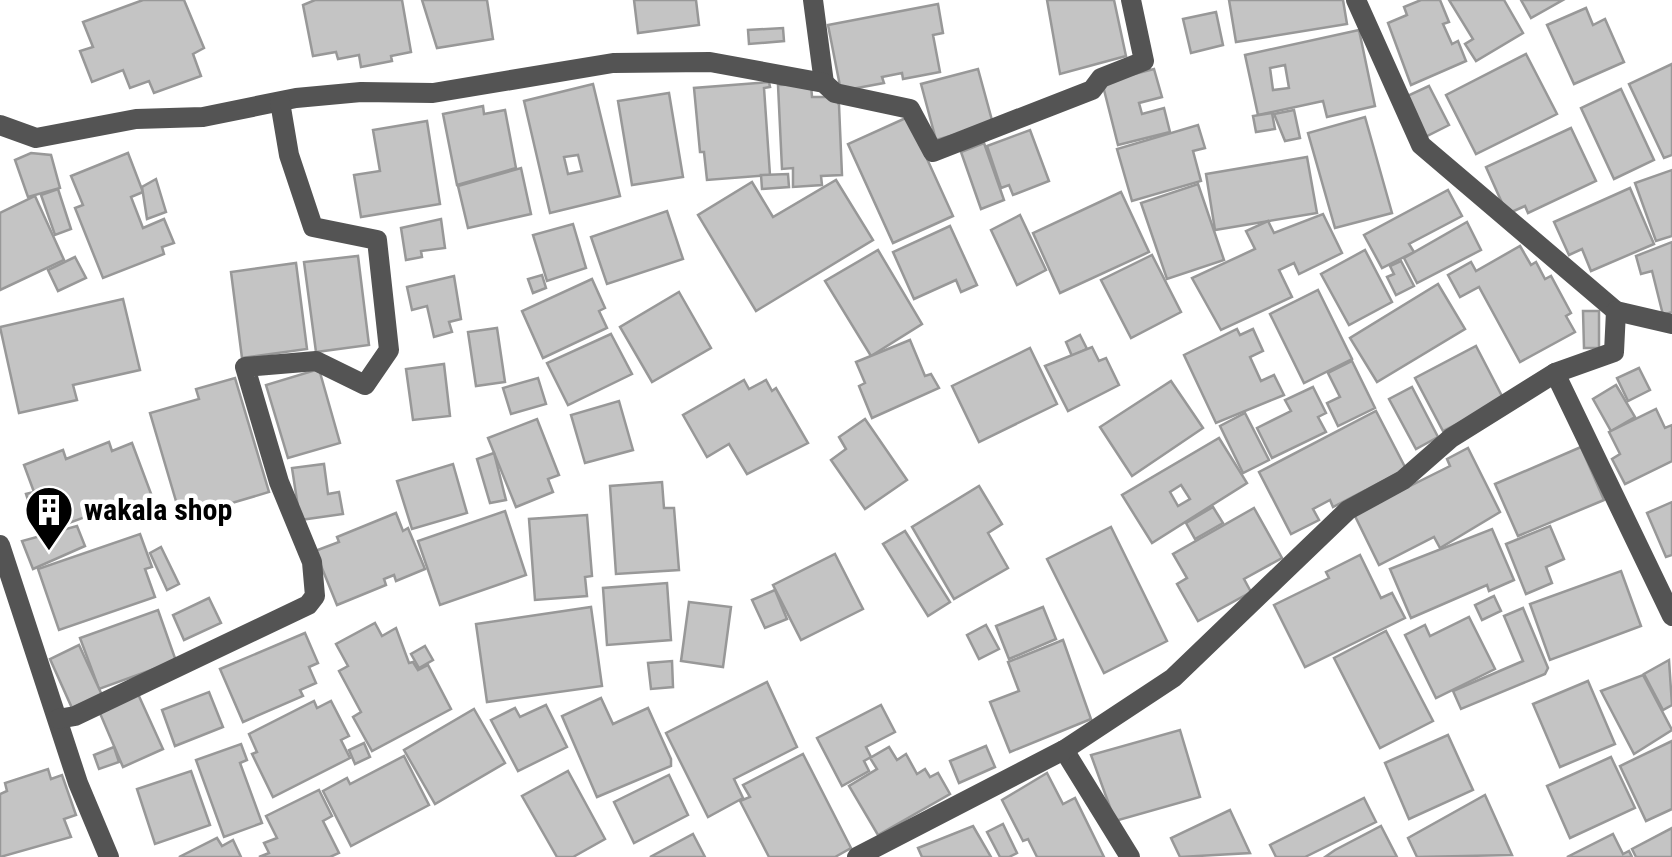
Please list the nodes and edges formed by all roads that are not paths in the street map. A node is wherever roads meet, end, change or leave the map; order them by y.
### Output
1 (813, 0) edge
2 (1131, 0) edge
3 (1356, 0) edge
4 (824, 83) junction
5 (280, 102) junction
6 (0, 126) edge
7 (1616, 310) junction
8 (1672, 324) edge
9 (1555, 373) junction
10 (0, 544) edge
11 (1672, 616) edge
12 (58, 719) junction
13 (1064, 750) junction
14 (110, 857) edge
15 (857, 857) edge
16 (1130, 857) edge

1 - 4 street
2 - 4 street
3 - 7 street
4 - 5 street
5 - 6 street
5 - 12 street
7 - 8 street
7 - 9 street
9 - 11 street
9 - 13 street
10 - 12 street
12 - 14 street
13 - 15 street
13 - 16 street

